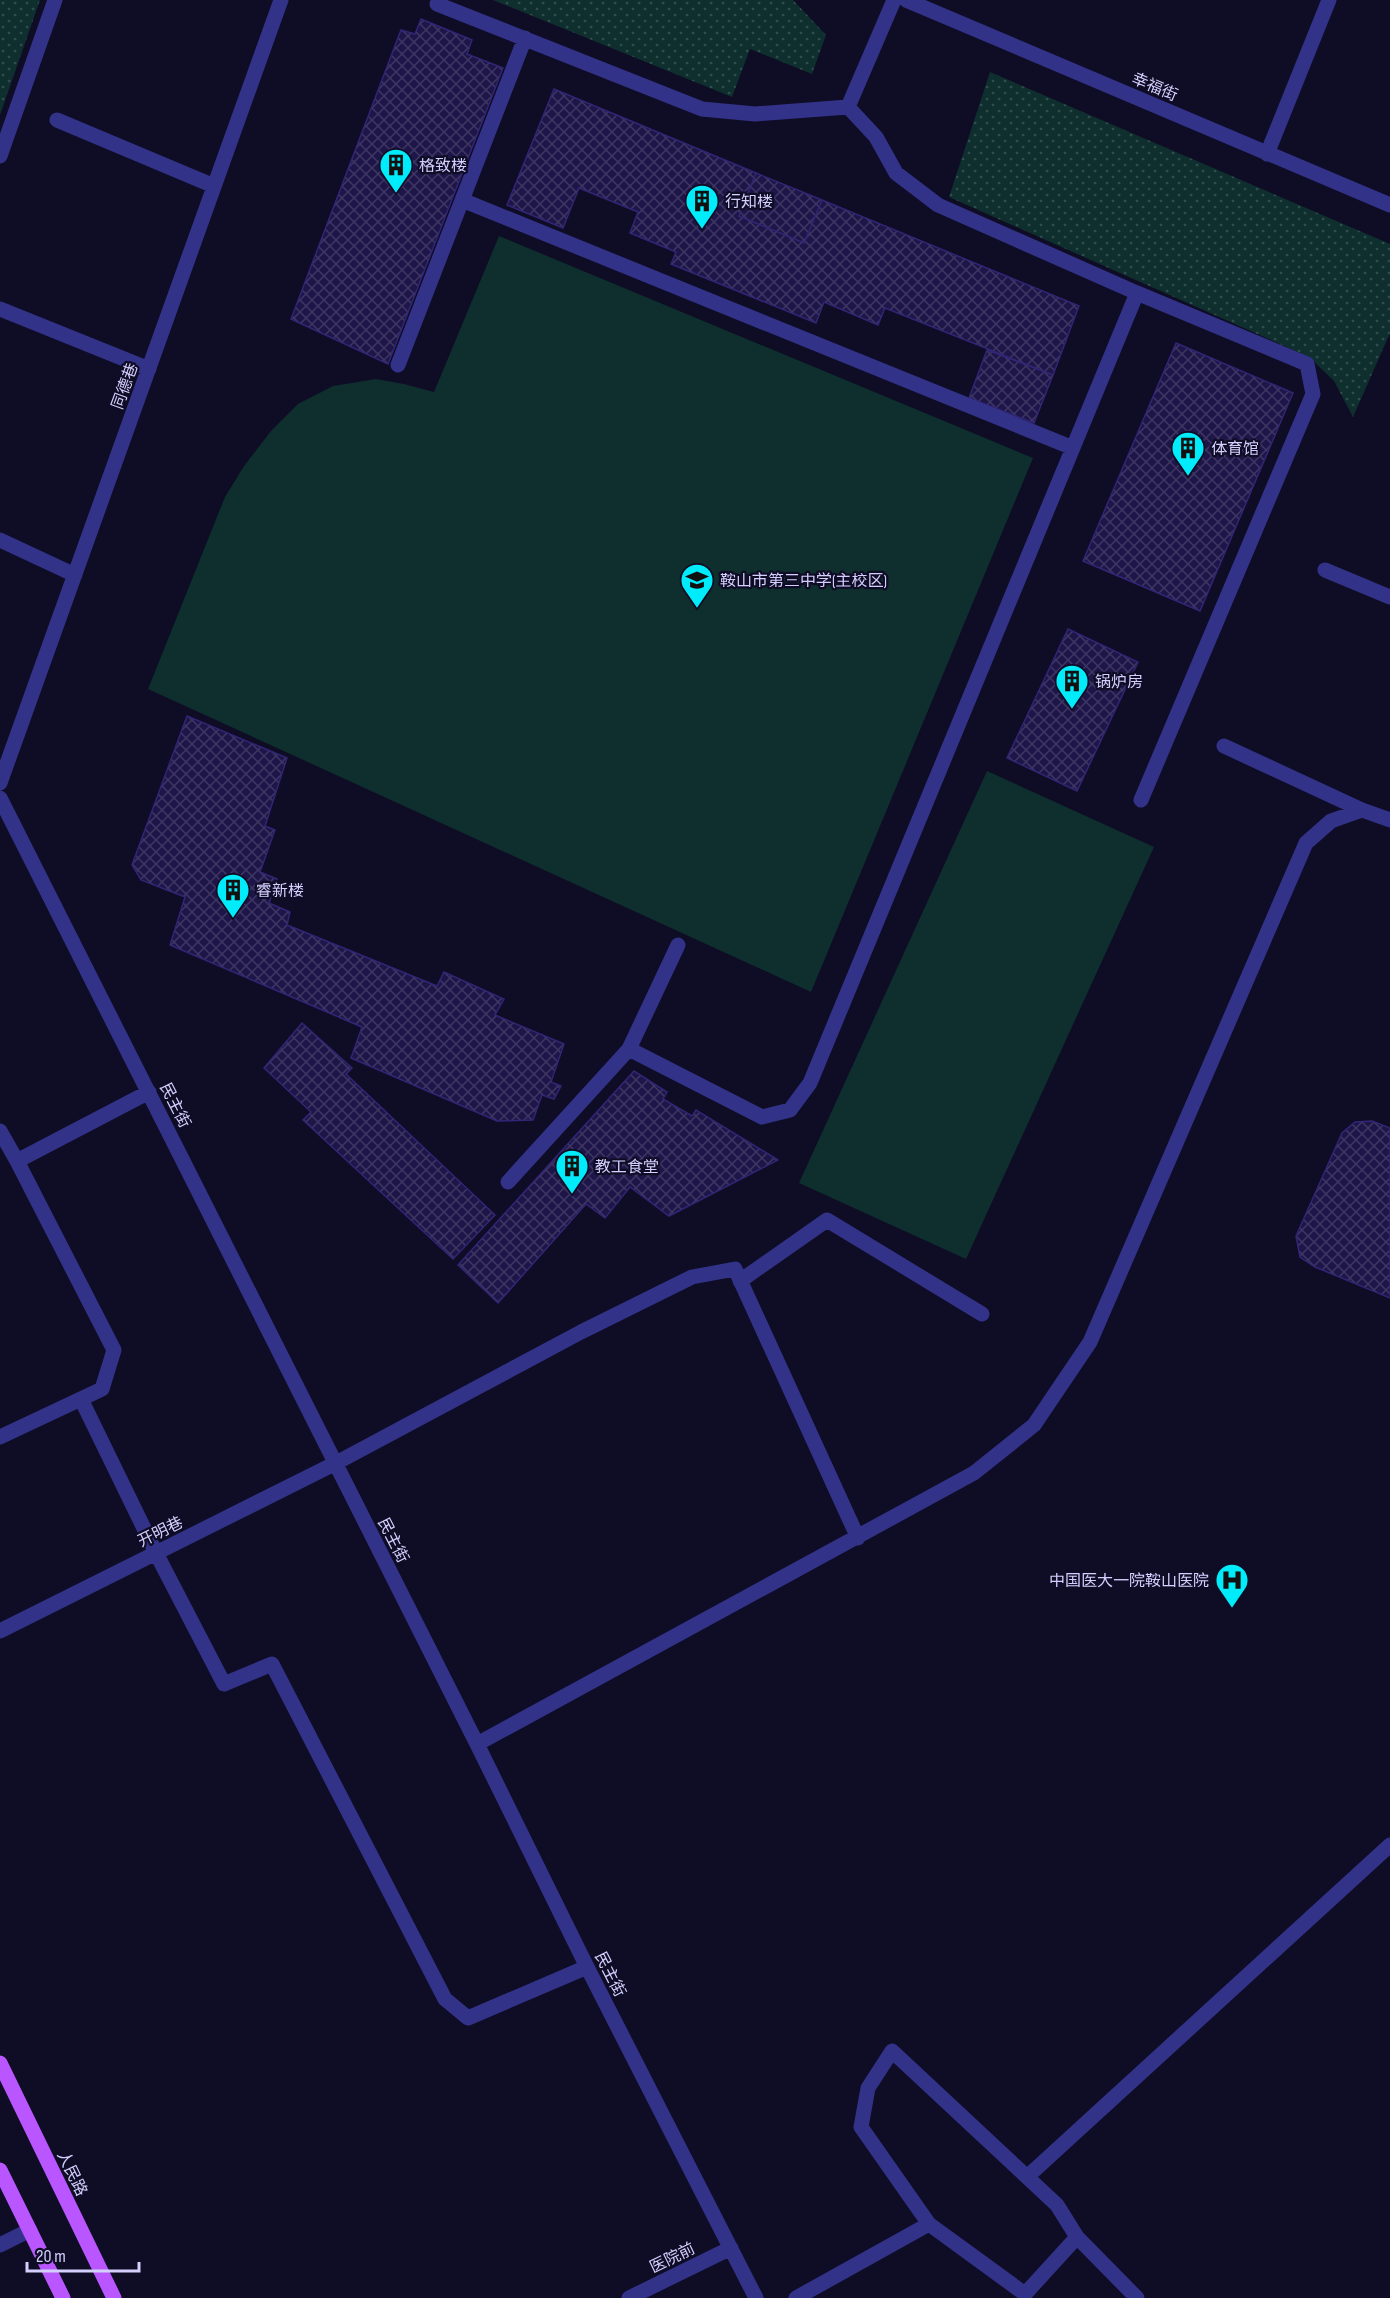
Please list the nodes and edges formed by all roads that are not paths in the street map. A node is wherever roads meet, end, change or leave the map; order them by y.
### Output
1 (55, 0) edge
2 (281, 0) edge
3 (894, 0) edge
4 (906, 0) edge
5 (1329, 0) edge
6 (437, 4) dead end
7 (525, 38) junction
8 (848, 107) junction
9 (57, 120) dead end
10 (1268, 153) junction
11 (0, 156) edge
12 (214, 186) junction
13 (462, 200) junction
14 (1390, 205) edge
15 (1137, 293) junction
16 (0, 309) edge
17 (398, 365) dead end
18 (149, 369) junction
19 (1072, 448) junction
20 (0, 540) edge
21 (1325, 570) dead end
22 (75, 575) junction
23 (1390, 597) edge
24 (1224, 746) dead end
25 (0, 783) edge
26 (0, 798) edge
27 (1141, 800) dead end
28 (1362, 810) junction
29 (1390, 820) edge
30 (678, 945) dead end
31 (629, 1049) junction
32 (149, 1092) junction
33 (0, 1131) edge
34 (18, 1161) junction
35 (508, 1182) dead end
36 (740, 1281) junction
37 (982, 1314) dead end
38 (81, 1399) junction
39 (0, 1437) edge
40 (336, 1463) junction
41 (858, 1538) junction
42 (156, 1553) junction
43 (0, 1630) edge
44 (477, 1744) junction
45 (1390, 1845) edge
46 (587, 1967) junction
47 (0, 2063) edge
48 (0, 2170) edge
49 (1028, 2176) junction
50 (929, 2224) junction
51 (30, 2230) junction
52 (1077, 2237) junction
53 (0, 2245) edge
54 (730, 2248) junction
55 (63, 2298) edge
56 (114, 2298) edge
57 (628, 2298) edge
58 (756, 2298) edge
59 (796, 2298) edge
60 (1137, 2298) edge

1 - 11 street
2 - 12 street, 同德巷
3 - 8 street
4 - 10 street, 幸福街
5 - 10 street
6 - 7 street
7 - 8 street
7 - 13 street
8 - 15 street
9 - 12 street
10 - 14 street, 幸福街
12 - 18 street, 同德巷
13 - 17 street
13 - 19 street
15 - 19 street
15 - 27 street
16 - 18 street
18 - 22 street, 同德巷
19 - 31 street
20 - 22 street
21 - 23 street
22 - 25 street, 同德巷
24 - 28 street
26 - 32 street, 民主街
28 - 29 street
28 - 41 street
30 - 31 street
31 - 35 street
32 - 34 street
32 - 40 street, 民主街
33 - 34 street
34 - 38 street
36 - 37 street
36 - 40 street, 开明巷
36 - 41 street
38 - 39 street
38 - 42 street
40 - 42 street, 开明巷
40 - 44 street, 民主街
41 - 44 street
42 - 43 street, 开明巷
42 - 46 street
44 - 46 street, 民主街
45 - 49 street
46 - 54 street, 民主街
47 - 56 main road, 人民路
48 - 51 main road
49 - 50 street
49 - 52 street
50 - 52 street
50 - 59 street
51 - 53 street
51 - 55 main road
52 - 60 street
54 - 57 street, 医院前
54 - 58 street, 民主街

